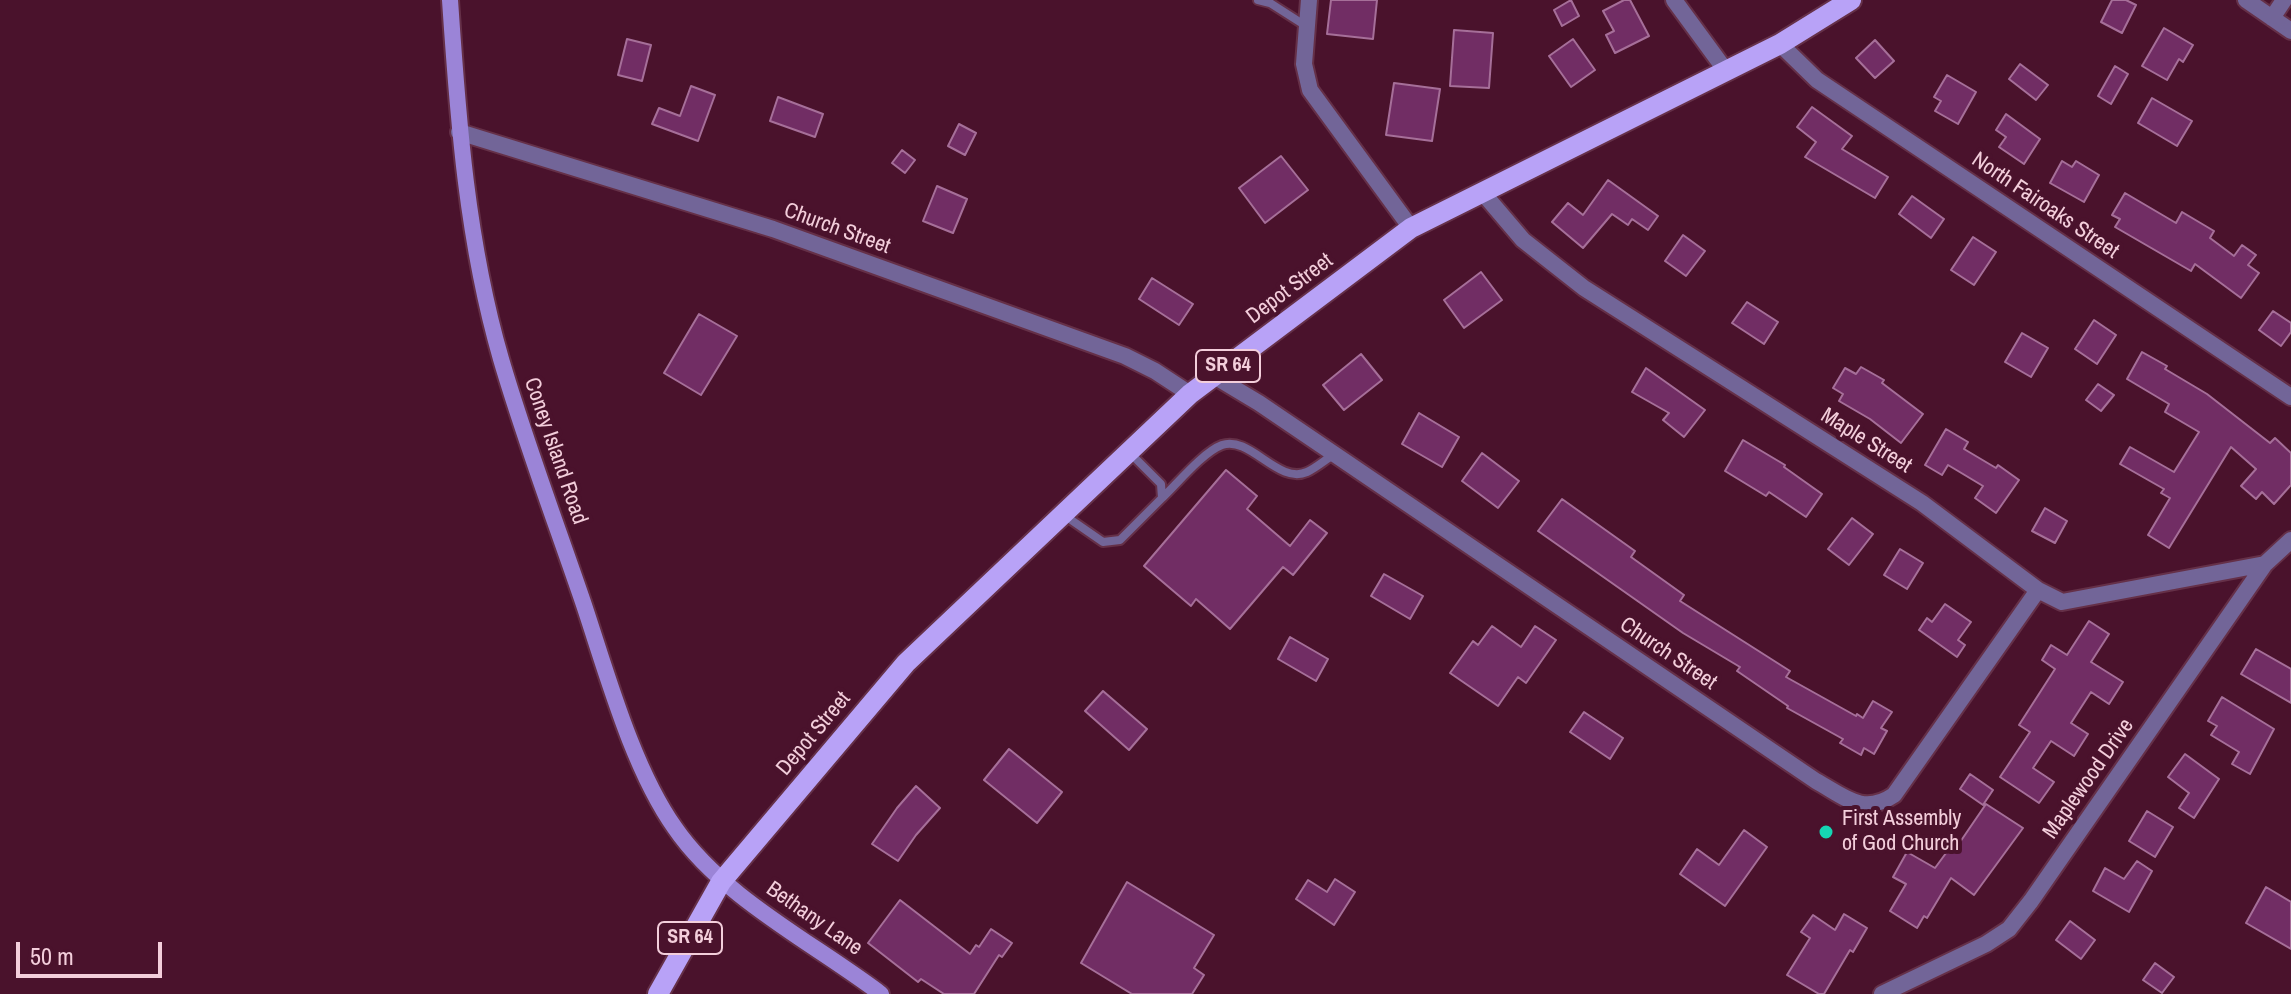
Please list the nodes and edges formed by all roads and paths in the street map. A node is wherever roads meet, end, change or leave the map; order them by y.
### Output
1 (450, 0) edge
2 (1258, 0) edge
3 (1309, 0) edge
4 (1674, 0) edge
5 (1851, 0) edge
6 (2246, 0) edge
7 (2284, 0) edge
8 (2272, 18) junction
9 (1307, 27) junction
10 (2291, 31) edge
11 (1780, 44) junction
12 (1726, 71) junction
13 (459, 132) junction
14 (1483, 193) junction
15 (1411, 228) junction
16 (1214, 376) junction
17 (1190, 394) junction
18 (2291, 397) edge
19 (1129, 452) junction
20 (1334, 455) junction
21 (1162, 498) junction
22 (1063, 514) junction
23 (2291, 540) edge
24 (2265, 564) junction
25 (2038, 590) junction
26 (721, 882) junction
27 (658, 994) edge
28 (881, 994) edge
29 (1882, 994) edge

1 - 13 street, Coney Island Road
2 - 9 lane
3 - 9 street
4 - 12 street
5 - 11 main road, Depot Street / SR 64
6 - 8 street
7 - 8 street
8 - 10 street
9 - 15 street
11 - 12 main road, Depot Street / SR 64
11 - 18 street, North Fairoaks Street
12 - 14 main road, Depot Street / SR 64
13 - 17 street, Church Street
13 - 26 street, Coney Island Road
14 - 15 main road, Depot Street / SR 64
14 - 25 street, Maple Street
15 - 16 main road, Depot Street / SR 64
16 - 17 main road, Depot Street / SR 64
16 - 20 street, Church Street
17 - 19 main road, Depot Street / SR 64
19 - 21 lane
19 - 22 main road, Depot Street / SR 64
20 - 21 lane
20 - 25 street, Church Street
21 - 22 lane
22 - 26 main road, Depot Street / SR 64
23 - 24 street, Maplewood Drive
24 - 25 street, Maple Street
24 - 29 street, Maplewood Drive
26 - 27 main road, SR 64
26 - 28 street, Bethany Lane

